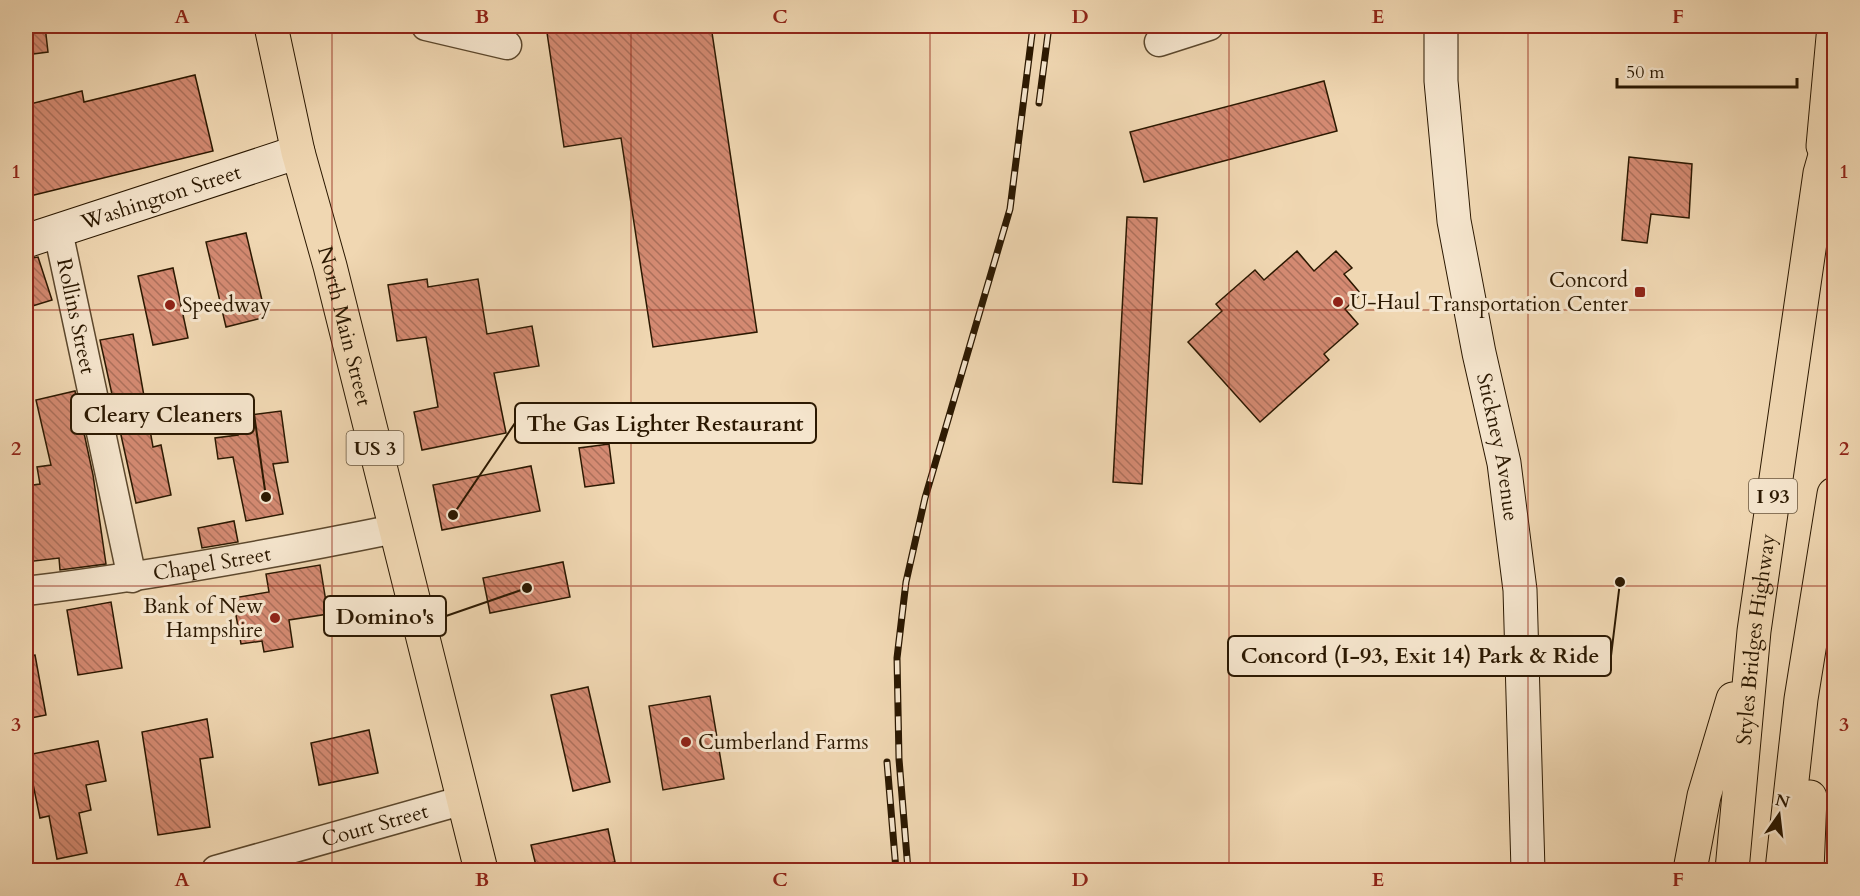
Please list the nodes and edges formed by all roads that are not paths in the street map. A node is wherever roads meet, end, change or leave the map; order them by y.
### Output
1 (271, 26) edge
2 (426, 26) edge
3 (1209, 26) edge
4 (1441, 26) edge
5 (1834, 26) edge
6 (1159, 42) dead end
7 (507, 45) dead end
8 (1834, 124) edge
9 (298, 152) junction
10 (1821, 173) junction
11 (58, 231) junction
12 (26, 242) edge
13 (1834, 494) edge
14 (395, 529) junction
15 (1822, 562) junction
16 (132, 578) junction
17 (26, 591) edge
18 (1754, 631) junction
19 (464, 800) junction
20 (216, 870) edge
21 (481, 870) edge
22 (1528, 870) edge
23 (1690, 870) edge
24 (1732, 870) edge
25 (1782, 870) edge
26 (1807, 870) edge

1 - 9 main road, North Main Street / US 3
2 - 7 street
3 - 6 street
4 - 22 street, Stickney Avenue
5 - 10 main road
8 - 10 main road, Styles Bridges Highway / I 93
9 - 11 street, Washington Street
9 - 14 main road, North Main Street / US 3
10 - 18 main road, Styles Bridges Highway / I 93
11 - 12 street, Washington Street
11 - 16 street, Rollins Street
13 - 15 main road
14 - 16 street, Chapel Street
14 - 19 main road, North Main Street / US 3
15 - 25 main road
15 - 26 main road
16 - 17 street, Chapel Street
18 - 23 main road
18 - 24 main road, Styles Bridges Highway / I 93
19 - 20 street, Court Street
19 - 21 main road, North Main Street / US 3

